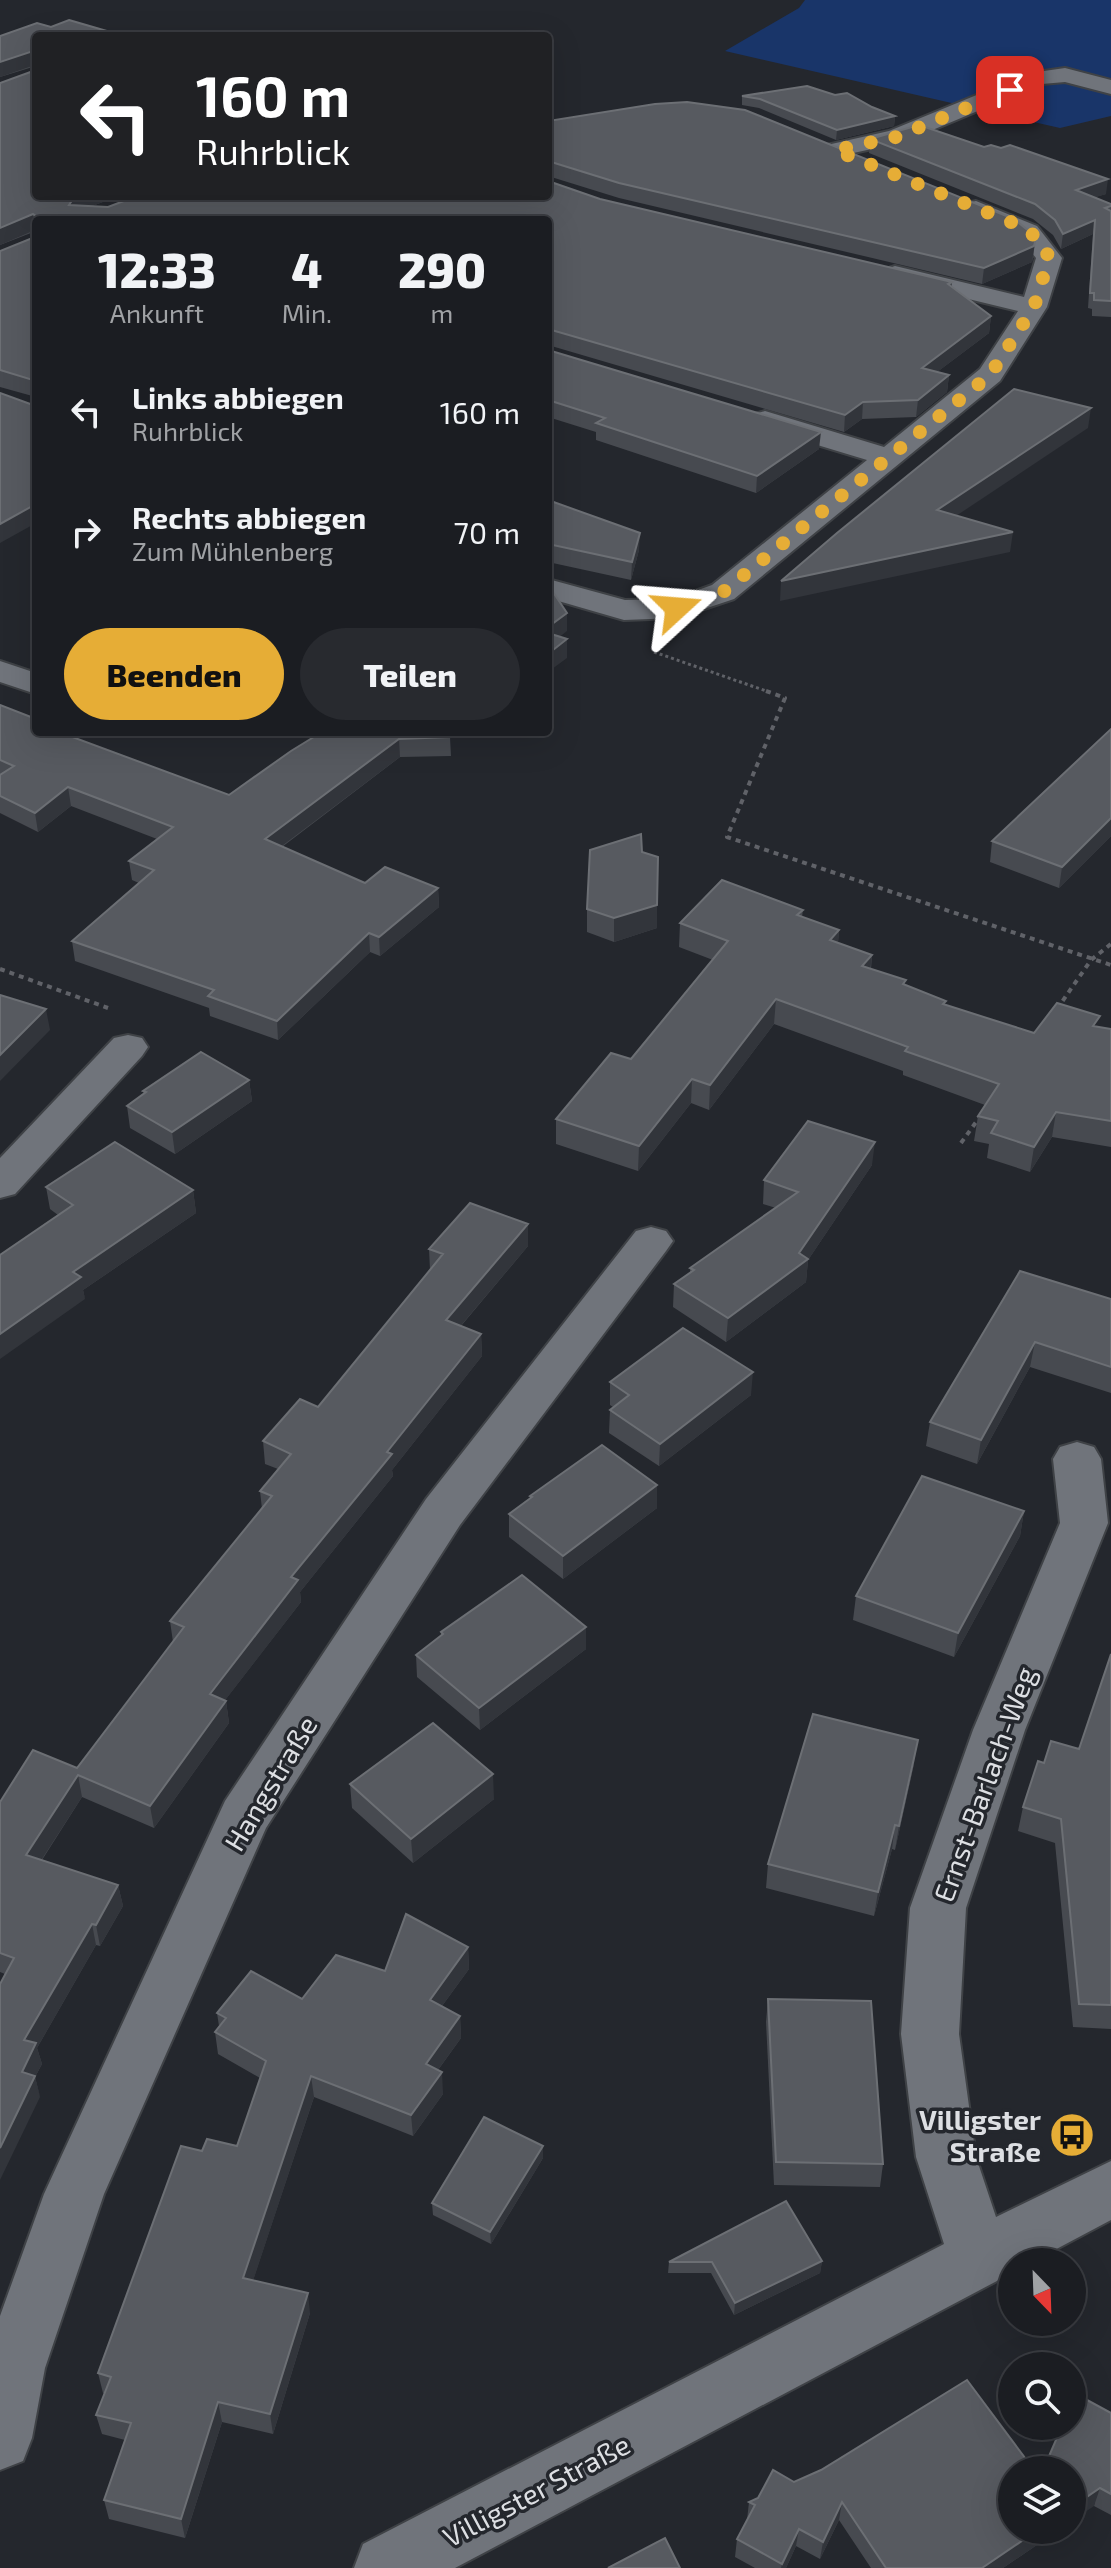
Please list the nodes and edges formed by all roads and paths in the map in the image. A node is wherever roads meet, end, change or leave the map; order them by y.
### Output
1 (1111, 87) edge
2 (879, 168) edge
3 (951, 198) edge
4 (868, 268) edge
5 (1034, 307) junction
6 (736, 411) edge
7 (888, 457) junction
8 (552, 589) edge
9 (651, 651) dead end
10 (0, 671) edge
11 (32, 683) edge
12 (1111, 944) edge
13 (1091, 960) junction
14 (1111, 965) edge
15 (0, 969) edge
16 (1048, 1021) edge
17 (128, 1047) joint
18 (987, 1107) edge
19 (961, 1143) dead end
20 (0, 1184) edge
21 (651, 1241) dead end
22 (1077, 1459) dead end
23 (1111, 2189) edge
24 (979, 2257) junction
25 (0, 2438) edge
26 (387, 2568) edge

1 - 2 street
3 - 5 street
4 - 5 street
5 - 7 street
6 - 7 street
7 - 8 street
9 - 13 path
10 - 11 street
12 - 13 path
13 - 14 path
13 - 16 path
15 - 17 path
17 - 20 street
18 - 19 path
21 - 25 street, Hangstraße
22 - 24 street, Ernst-Barlach-Weg
23 - 24 street, Villigster Straße
24 - 26 street, Villigster Straße

